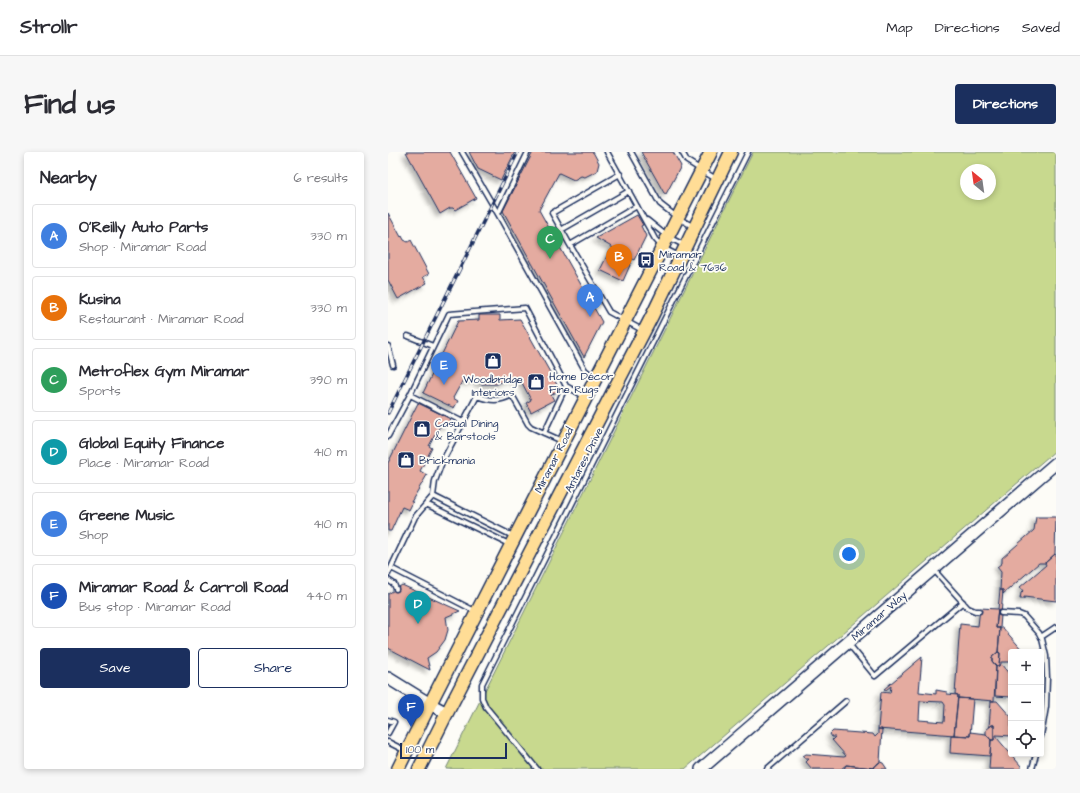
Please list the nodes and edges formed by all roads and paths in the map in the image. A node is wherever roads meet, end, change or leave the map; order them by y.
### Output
1 (462, 152) edge
2 (528, 152) edge
3 (608, 152) edge
4 (631, 152) edge
5 (682, 152) edge
6 (711, 152) edge
7 (731, 152) edge
8 (748, 152) edge
9 (702, 170) junction
10 (620, 174) junction
11 (718, 180) junction
12 (629, 191) junction
13 (637, 206) junction
14 (498, 214) junction
15 (678, 218) junction
16 (645, 219) junction
17 (695, 227) junction
18 (561, 230) junction
19 (665, 242) junction
20 (570, 245) junction
21 (683, 251) junction
22 (625, 322) junction
23 (644, 331) junction
24 (408, 336) dead end
25 (388, 346) edge
26 (433, 346) junction
27 (393, 365) dead end
28 (596, 379) junction
29 (566, 386) junction
30 (410, 395) junction
31 (586, 398) junction
32 (463, 422) junction
33 (544, 433) junction
34 (388, 436) edge
35 (564, 442) junction
36 (1056, 463) edge
37 (433, 496) junction
38 (426, 504) junction
39 (513, 541) junction
40 (391, 568) junction
41 (934, 569) junction
42 (388, 574) edge
43 (388, 580) edge
44 (396, 589) dead end
45 (963, 602) junction
46 (979, 611) dead end
47 (477, 612) junction
48 (1001, 613) dead end
49 (1056, 627) edge
50 (1042, 637) junction
51 (848, 643) junction
52 (388, 678) edge
53 (846, 701) dead end
54 (430, 704) junction
55 (447, 713) junction
56 (388, 720) edge
57 (1044, 721) edge
58 (388, 733) edge
59 (388, 742) edge
60 (407, 751) junction
61 (1035, 757) edge
62 (398, 769) edge
63 (419, 769) edge
64 (536, 769) edge
65 (701, 769) edge
66 (767, 769) edge
67 (1032, 769) edge

1 - 14 lane
2 - 14 lane
3 - 10 lane
4 - 15 lane
5 - 9 lane
6 - 9 main road, Miramar Road
7 - 11 main road, Miramar Road
8 - 64 lane, Antares Drive
9 - 11 lane
9 - 15 main road, Miramar Road
10 - 12 lane
10 - 18 lane
11 - 17 main road, Miramar Road
12 - 13 lane
12 - 18 lane
13 - 16 lane
13 - 20 lane
14 - 28 lane
15 - 17 lane
15 - 19 main road, Miramar Road
16 - 19 lane
16 - 19 lane
17 - 21 main road, Miramar Road
18 - 20 lane
19 - 21 lane
19 - 21 lane
19 - 22 main road, Miramar Road
20 - 22 lane
21 - 23 main road, Miramar Road
22 - 23 lane
22 - 28 main road, Miramar Road
23 - 55 main road, Miramar Road
24 - 26 lane
25 - 27 lane
26 - 29 lane
26 - 30 lane
28 - 31 main road, Miramar Road
29 - 31 lane
29 - 33 lane
30 - 32 lane
30 - 34 lane
31 - 35 main road, Miramar Road
32 - 33 lane
32 - 37 lane
33 - 35 lane
35 - 39 main road, Miramar Road
36 - 41 street, Miramar Way
37 - 38 lane
37 - 39 lane
38 - 39 lane
38 - 40 lane
39 - 47 main road, Miramar Road
40 - 42 lane
40 - 47 lane
41 - 45 lane
41 - 51 street, Miramar Way
43 - 44 lane
45 - 46 lane
45 - 51 lane
47 - 54 main road, Miramar Road
48 - 50 lane
49 - 50 lane
50 - 57 lane
51 - 65 street, Miramar Way
52 - 54 street
53 - 66 lane
54 - 55 street
54 - 60 main road, Miramar Road
55 - 63 main road, Miramar Road
56 - 58 lane
59 - 60 lane
60 - 62 main road, Miramar Road
61 - 67 lane

